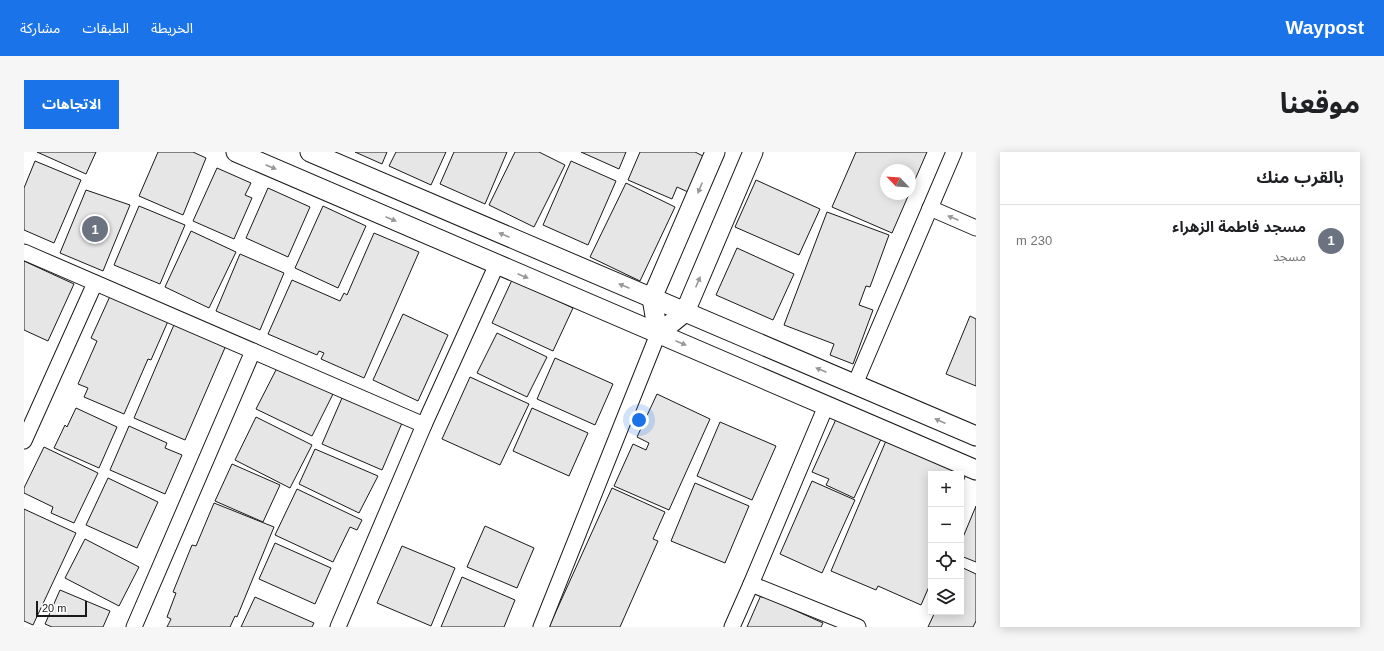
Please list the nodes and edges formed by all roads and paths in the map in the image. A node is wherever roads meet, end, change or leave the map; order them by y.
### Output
1 (236, 152) edge
2 (310, 152) edge
3 (715, 152) edge
4 (753, 152) edge
5 (954, 152) edge
6 (930, 208) junction
7 (976, 228) edge
8 (24, 252) edge
9 (497, 264) junction
10 (95, 283) junction
11 (652, 298) junction
12 (685, 312) junction
13 (658, 334) junction
14 (253, 351) junction
15 (855, 384) junction
16 (826, 406) junction
17 (424, 425) junction
18 (976, 436) edge
19 (24, 441) edge
20 (976, 470) edge
21 (751, 584) junction
22 (134, 627) edge
23 (338, 627) edge
24 (540, 627) edge
25 (732, 627) edge
26 (858, 627) edge

1 -> 9 street
11 -> 2 street
3 -> 11 street
12 -> 4 street
5 - 6 street
7 -> 6 street
6 - 15 street
8 - 10 street
9 -> 13 street
9 - 17 street
10 - 14 street
10 - 19 street
11 - 12 street
11 - 13 street
12 - 13 street
15 -> 12 street
13 -> 16 street
13 - 24 street
14 - 17 street
14 - 22 street
18 -> 15 street
16 - 20 street
16 - 21 street
17 - 23 street
21 - 25 street
21 - 26 street

